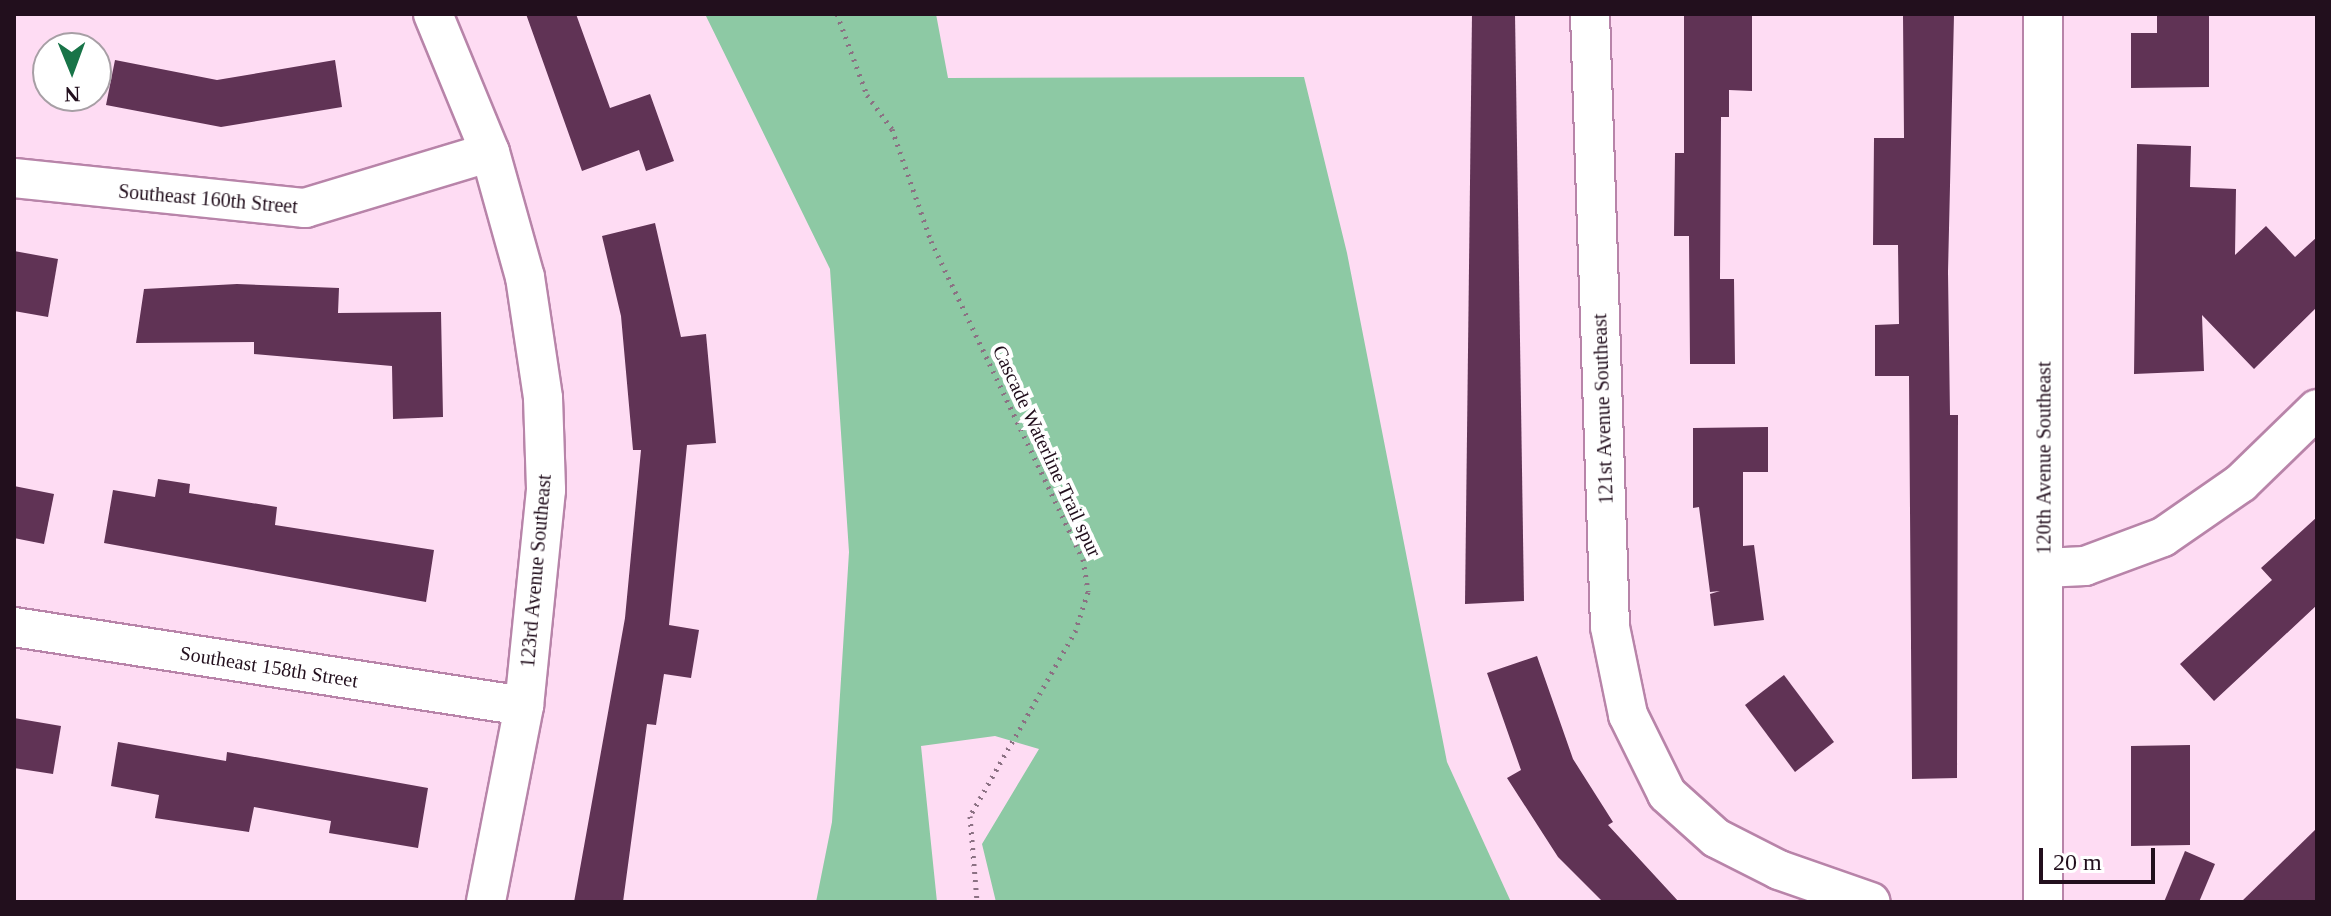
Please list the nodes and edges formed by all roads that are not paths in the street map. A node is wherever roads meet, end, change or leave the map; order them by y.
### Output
1 (433, 14) edge
2 (1590, 14) edge
3 (2043, 14) edge
4 (490, 152) junction
5 (14, 178) edge
6 (2317, 409) edge
7 (2044, 568) junction
8 (14, 627) edge
9 (524, 706) junction
10 (486, 902) edge
11 (1871, 902) edge
12 (2043, 902) edge

1 - 4 street, 123rd Avenue Southeast
2 - 11 street, 121st Avenue Southeast
3 - 7 street, 120th Avenue Southeast
4 - 5 street, Southeast 160th Street
4 - 9 street, 123rd Avenue Southeast
6 - 7 street
7 - 12 street, 120th Avenue Southeast
8 - 9 street, Southeast 158th Street
9 - 10 street, 123rd Avenue Southeast

